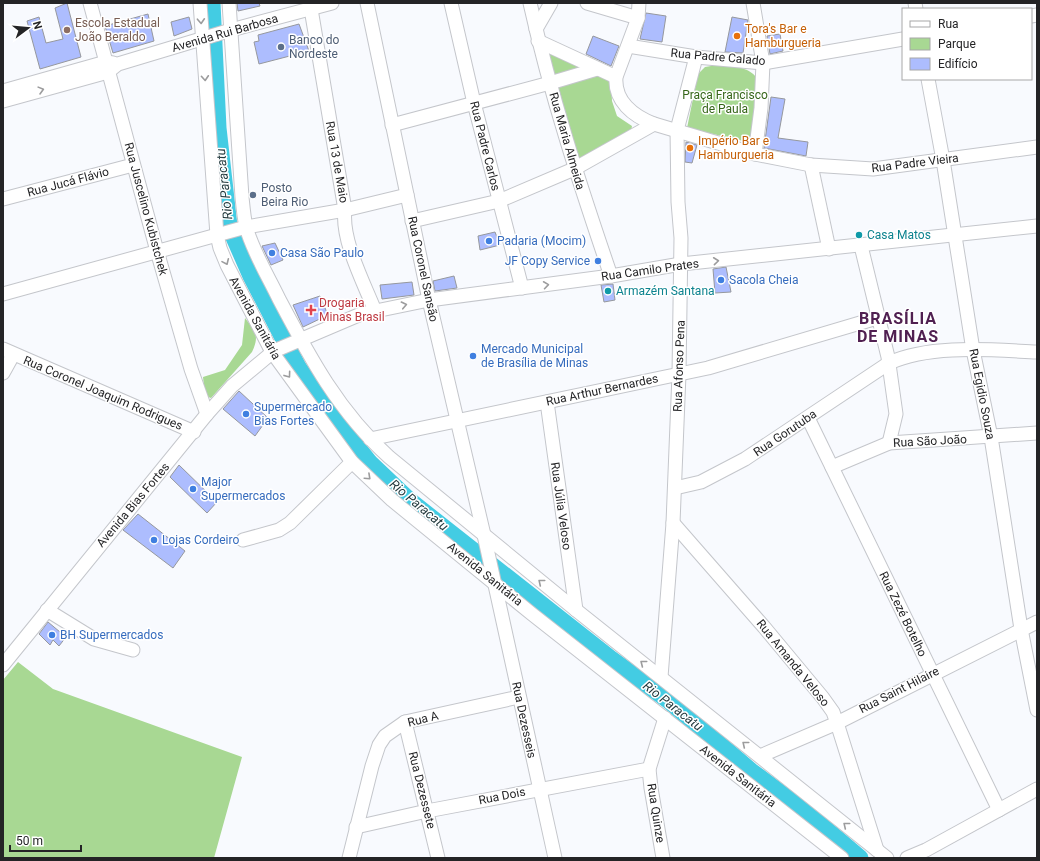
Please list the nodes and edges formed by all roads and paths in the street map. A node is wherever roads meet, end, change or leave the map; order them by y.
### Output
1 (90, 3) edge
2 (200, 3) edge
3 (229, 3) edge
4 (332, 3) edge
5 (367, 3) edge
6 (451, 3) edge
7 (530, 3) edge
8 (551, 3) edge
9 (587, 3) edge
10 (639, 3) edge
11 (753, 3) edge
12 (312, 9) junction
13 (638, 18) junction
14 (215, 35) junction
15 (537, 35) junction
16 (902, 39) edge
17 (628, 46) junction
18 (696, 57) junction
19 (763, 63) junction
20 (111, 66) junction
21 (597, 69) junction
22 (616, 77) junction
23 (928, 80) edge
24 (550, 83) junction
25 (3, 91) edge
26 (3, 100) edge
27 (474, 103) junction
28 (654, 124) junction
29 (392, 125) junction
30 (677, 130) junction
31 (1037, 147) edge
32 (755, 154) junction
33 (943, 160) junction
34 (133, 165) junction
35 (811, 165) junction
36 (574, 169) junction
37 (407, 195) junction
38 (3, 199) edge
39 (499, 201) junction
40 (345, 210) junction
41 (412, 221) junction
42 (1037, 226) edge
43 (243, 227) junction
44 (219, 235) junction
45 (955, 235) junction
46 (861, 246) junction
47 (829, 249) junction
48 (157, 251) junction
49 (681, 264) junction
50 (611, 276) junction
51 (522, 288) junction
52 (3, 294) edge
53 (429, 300) junction
54 (375, 312) junction
55 (877, 318) junction
56 (298, 340) junction
57 (973, 350) junction
58 (8, 352) edge
59 (273, 352) junction
60 (1037, 352) edge
61 (889, 363) junction
62 (3, 373) edge
63 (678, 374) junction
64 (547, 402) junction
65 (207, 414) junction
66 (808, 418) junction
67 (458, 422) junction
68 (194, 432) junction
69 (1037, 433) edge
70 (991, 437) junction
71 (370, 439) junction
72 (889, 443) junction
73 (352, 462) junction
74 (832, 467) junction
75 (675, 488) junction
76 (673, 523) junction
77 (484, 535) junction
78 (243, 540) dead end
79 (494, 581) junction
80 (47, 610) junction
81 (576, 610) junction
82 (1037, 622) edge
83 (1021, 629) junction
84 (133, 650) dead end
85 (3, 665) edge
86 (932, 673) junction
87 (661, 677) junction
88 (519, 697) junction
89 (1037, 710) edge
90 (665, 718) junction
91 (405, 722) junction
92 (837, 722) junction
93 (760, 756) junction
94 (649, 769) junction
95 (539, 789) junction
96 (1037, 789) edge
97 (999, 810) junction
98 (427, 811) junction
99 (356, 827) junction
100 (882, 854) edge
101 (349, 858) edge
102 (438, 858) edge
103 (555, 858) edge
104 (663, 858) edge
105 (842, 858) edge
106 (907, 858) edge

1 - 20 street, Rua Juscelino Kubistchek
2 -> 14 street, Avenida Sanitária
3 - 14 street, Avenida Sanitária
4 - 12 street, Avenida Rui Barbosa
5 - 29 street, Rua Coronel Sansão
6 - 27 street, Rua Padre Carlos
7 - 15 street, Rua Maria Almeida
8 - 15 street
9 - 13 street
10 - 13 street
11 - 19 street
12 - 14 street, Avenida Rui Barbosa
12 - 40 street, Rua 13 de Maio
13 - 17 street
14 - 20 street, Avenida Rui Barbosa
14 - 43 street, Avenida Sanitária
14 -> 44 street, Avenida Sanitária
15 - 21 street
15 - 24 street, Rua Maria Almeida
16 - 19 street, Rua Padre Calado
17 - 18 street, Rua Padre Calado
17 - 22 street
18 - 19 street, Rua Padre Calado
18 - 30 street, Rua Afonso Pena
19 - 32 street
20 - 25 street, Avenida Rui Barbosa
26 -> 20 street, Avenida Rui Barbosa
20 - 34 street, Rua Juscelino Kubistchek
21 - 22 street
21 - 24 street
22 - 28 street, Rua Padre Vieira
23 - 33 street, Rua Egidio Souza
24 - 27 street
24 - 36 street, Rua Maria Almeida
27 - 29 street
27 - 39 street, Rua Padre Carlos
28 - 30 street, Rua Padre Vieira
28 - 36 street
29 - 37 street, Rua Coronel Sansão
30 - 32 street, Rua Padre Vieira
30 - 49 street, Rua Afonso Pena
31 - 33 street, Rua Padre Vieira
32 - 35 street, Rua Padre Vieira
33 - 35 street, Rua Padre Vieira
33 - 45 street, Rua Egidio Souza
34 - 38 street, Rua Jucá Flávio
34 - 48 street, Rua Juscelino Kubistchek
35 - 47 street
36 - 39 street
36 - 50 street, Rua Maria Almeida
37 - 40 street
37 - 41 street, Rua Coronel Sansão
39 - 41 street
39 - 51 street, Rua Padre Carlos
40 - 43 street
40 - 54 street, Rua 13 de Maio
41 - 53 street, Rua Coronel Sansão
42 - 45 street, Rua Camilo Prates
43 - 44 street
43 - 56 street, Avenida Sanitária
44 - 48 street
44 -> 59 street, Avenida Sanitária
45 - 46 street, Rua Camilo Prates
45 - 57 street, Rua Egidio Souza
46 - 47 street, Rua Camilo Prates
46 - 55 street
49 -> 47 street, Rua Camilo Prates
48 - 52 street
48 - 65 street, Rua Juscelino Kubistchek
49 - 50 street, Rua Camilo Prates
49 - 63 street, Rua Afonso Pena
51 -> 50 street, Rua Camilo Prates
51 - 53 street, Rua Camilo Prates
54 -> 53 street, Rua Camilo Prates
53 - 67 street, Rua Coronel Sansão
54 - 56 street, Rua Camilo Prates
55 - 61 street
55 - 63 street, Rua Arthur Bernardes
56 - 59 street, Rua Camilo Prates
56 - 71 street, Avenida Sanitária
57 - 60 street, Rua Gorutuba
57 - 61 street, Rua Gorutuba
57 - 70 street, Rua Egidio Souza
58 - 62 street, Rua Coronel Joaquim Rodrigues
58 - 68 street, Rua Coronel Joaquim Rodrigues
59 - 65 street, Avenida Bias Fortes
59 -> 73 street, Avenida Sanitária
61 - 66 street, Rua Gorutuba
61 - 72 street
63 - 64 street, Rua Arthur Bernardes
63 - 75 street, Rua Afonso Pena
64 - 67 street, Rua Arthur Bernardes
64 - 81 street, Rua Júlia Veloso
65 - 68 street, Avenida Bias Fortes
66 - 74 street, Rua Zezé Botelho
66 - 75 street, Rua Gorutuba
67 - 71 street, Rua Arthur Bernardes
67 - 77 street, Rua Coronel Sansão
68 - 80 street, Avenida Bias Fortes
69 - 70 street, Rua São João
70 - 72 street, Rua São João
70 - 83 street, Rua Egidio Souza
71 - 77 street, Avenida Sanitária
72 - 74 street, Rua São João
73 - 78 street
73 -> 79 street, Avenida Sanitária
74 - 86 street, Rua Zezé Botelho
75 - 76 street, Rua Afonso Pena
76 - 87 street, Rua Afonso Pena
76 - 92 street, Rua Amanda Veloso
77 - 79 street, Rua Dezesseis
81 -> 77 street, Avenida Sanitária
79 - 88 street, Rua Dezesseis
79 - 90 street, Avenida Sanitária
80 - 84 street
80 - 85 street, Avenida Bias Fortes
87 -> 81 street, Avenida Sanitária
82 - 83 street, Rua Saint Hilaire
83 - 86 street, Rua Saint Hilaire
83 - 89 street, Rua Egidio Souza
86 - 92 street, Rua Saint Hilaire
86 - 97 street, Rua Zezé Botelho
93 -> 87 street, Avenida Sanitária
88 - 91 street, Rua A
88 - 95 street, Rua Dezesseis
90 - 94 street
90 - 105 street, Avenida Sanitária
91 - 98 street, Rua Dezessete
91 - 99 street, Rua A
92 - 93 street, Rua Saint Hilaire
92 - 100 street, Rua Amanda Veloso
100 -> 93 street, Avenida Sanitária
94 - 95 street, Rua Dois
94 - 104 street, Rua Quinze
95 - 98 street, Rua Dois
95 - 103 street, Rua Dezesseis
96 - 97 street
97 - 106 street
98 - 99 street, Rua Dois
98 - 102 street, Rua Dezessete
99 - 101 street, Rua A

